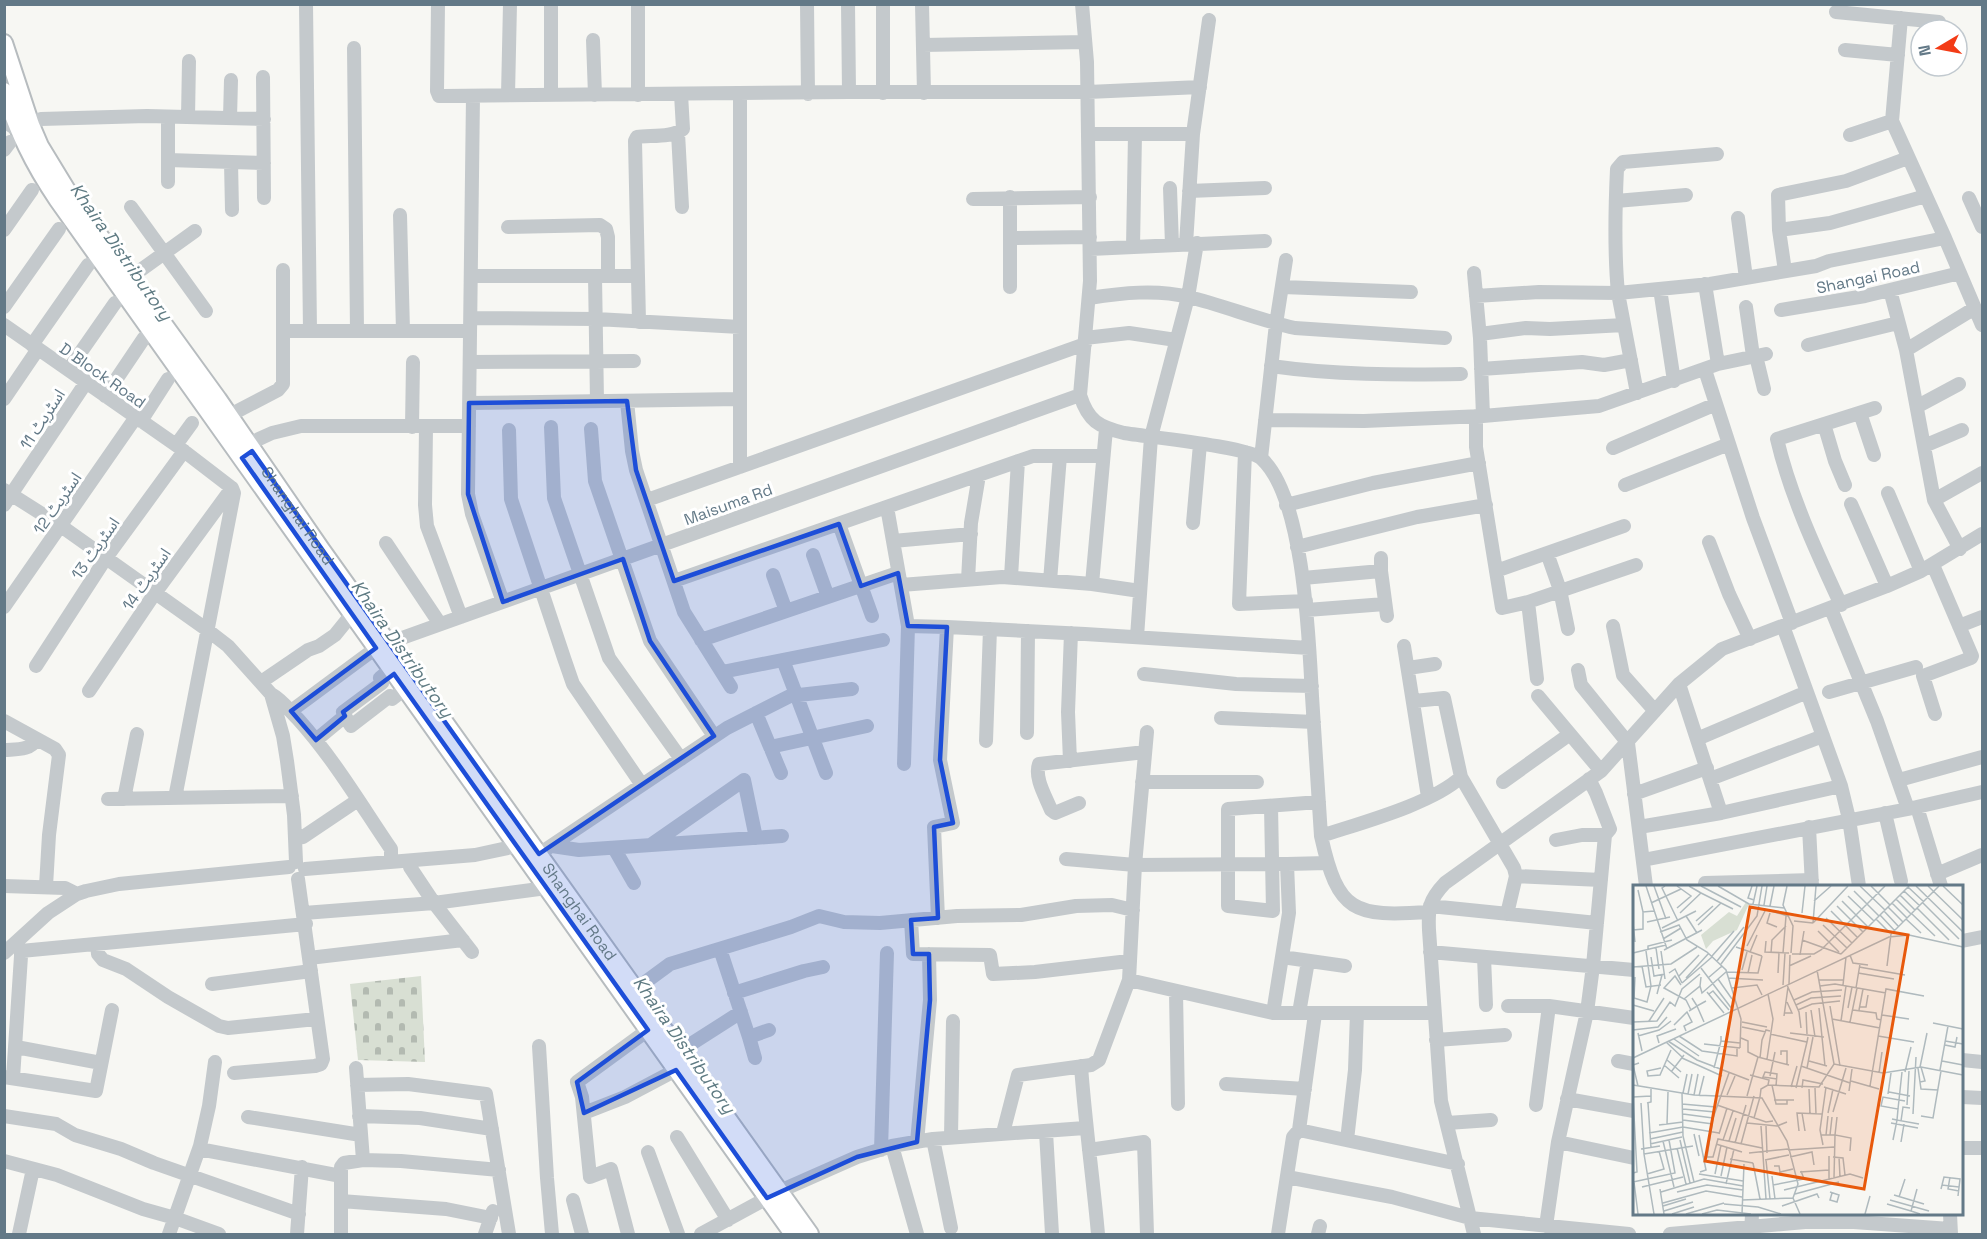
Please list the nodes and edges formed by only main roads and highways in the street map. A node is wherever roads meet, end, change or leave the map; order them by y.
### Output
1 (4, 43) edge
2 (4, 91) edge
3 (17, 132) edge
4 (212, 403) junction
5 (247, 452) junction
6 (382, 646) junction
7 (531, 846) junction
8 (774, 1194) junction
9 (792, 1234) edge
10 (810, 1234) edge

1 - 3 main road, Shanghai Road
2 - 3 main road, Shanghai Road
3 - 4 main road, Shanghai Road
3 - 4 main road, Shanghai Road
4 - 5 main road, Shanghai Road
4 - 5 main road, Shanghai Road
5 - 6 main road, Shanghai Road
5 - 6 main road, Shanghai Road
6 - 7 main road, Shanghai Road
6 - 7 main road, Shanghai Road
7 - 8 main road, Shanghai Road
7 - 8 main road, Shanghai Road
8 - 9 main road, Shanghai Road
8 - 10 main road, Shanghai Road

